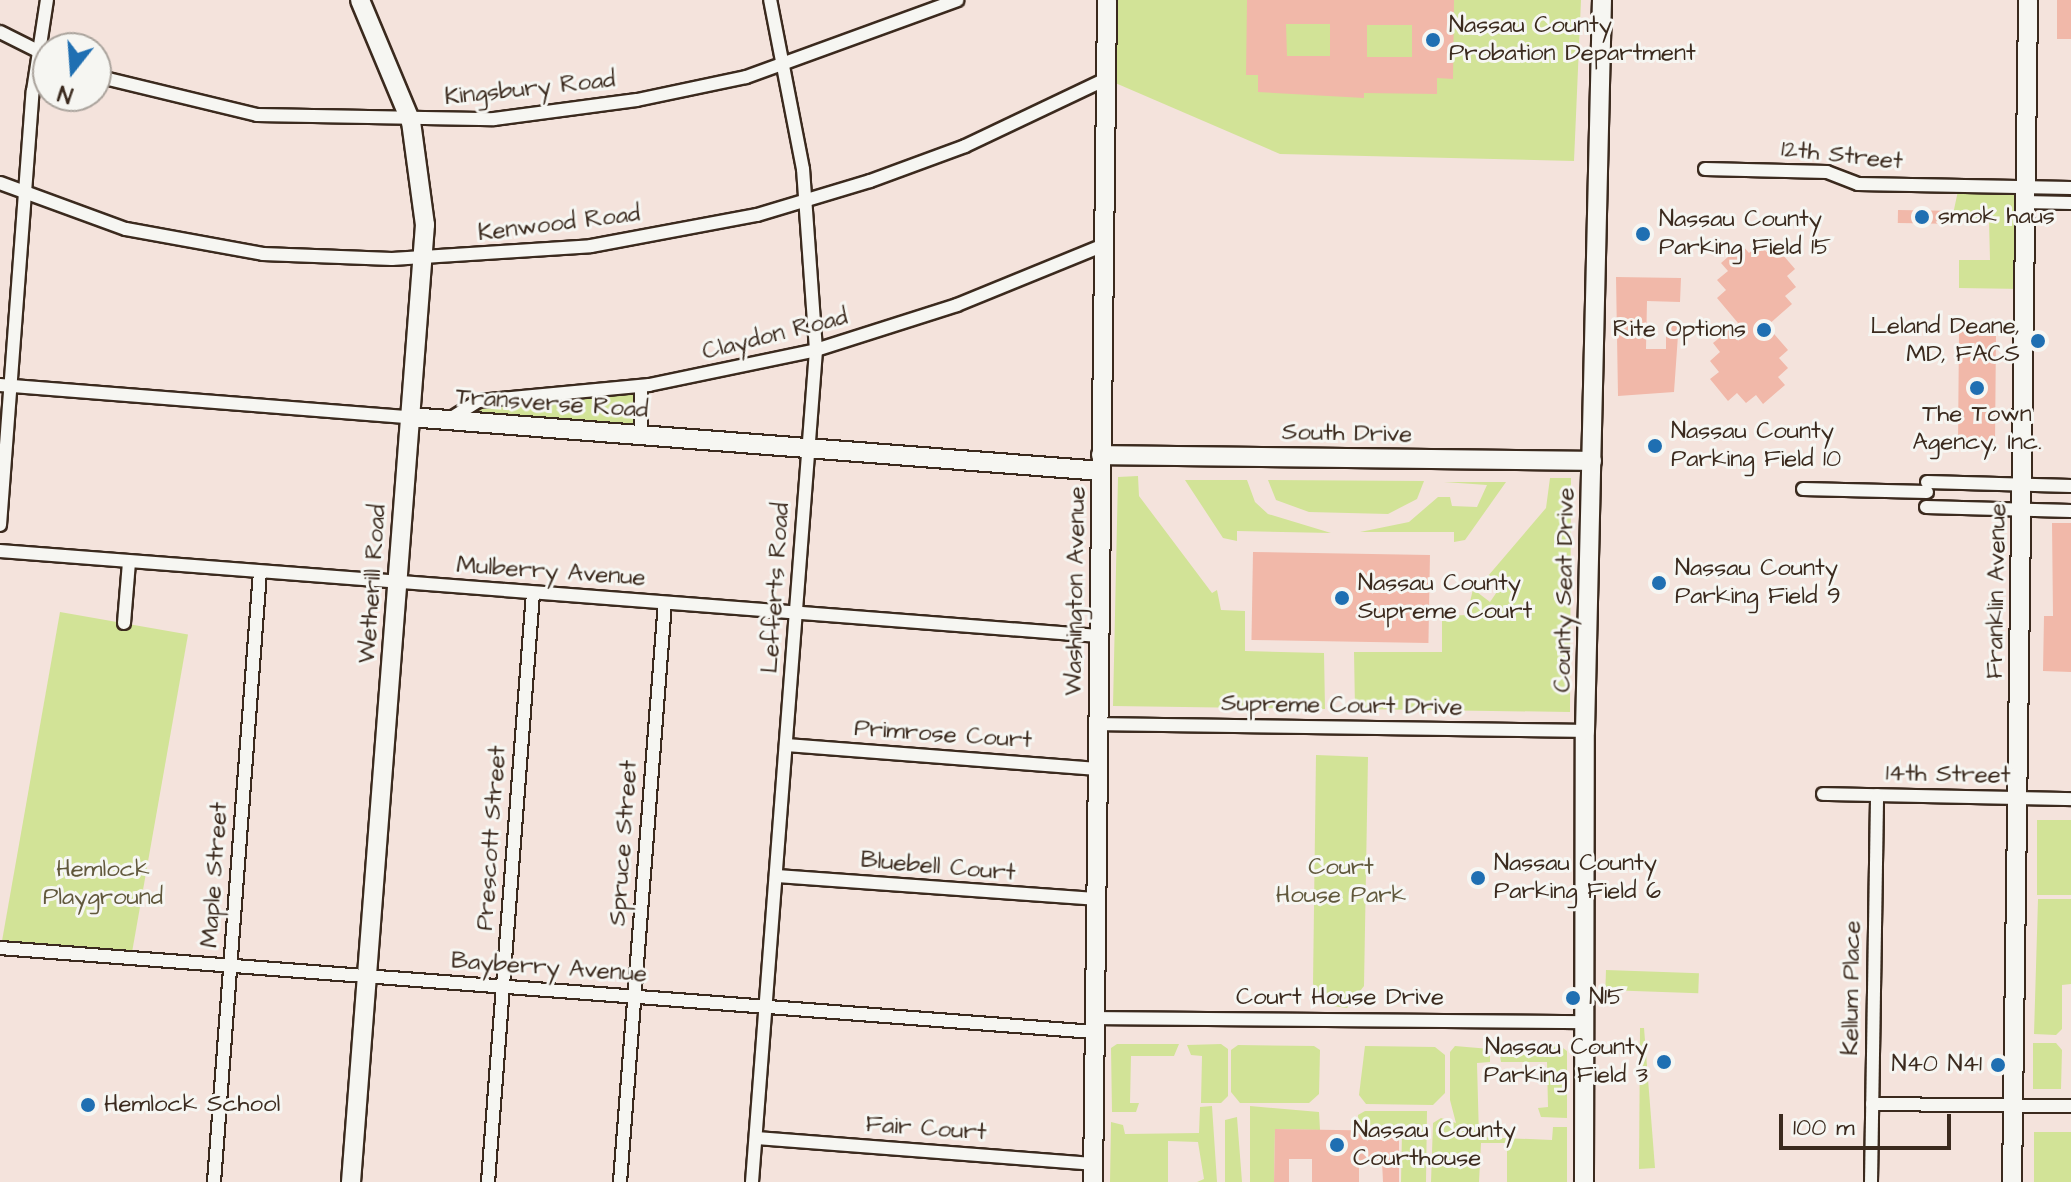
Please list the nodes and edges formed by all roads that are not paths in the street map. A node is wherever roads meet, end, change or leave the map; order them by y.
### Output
1 (47, 0) edge
2 (360, 0) edge
3 (770, 0) edge
4 (957, 0) edge
5 (1107, 0) edge
6 (1602, 0) edge
7 (2028, 0) edge
8 (0, 32) edge
9 (45, 32) edge
10 (32, 48) edge
11 (784, 65) junction
12 (1106, 79) junction
13 (112, 80) edge
14 (36, 112) edge
15 (411, 122) junction
16 (1705, 169) dead end
17 (0, 183) edge
18 (2071, 188) edge
19 (2024, 194) junction
20 (25, 195) junction
21 (806, 201) junction
22 (2071, 203) edge
23 (1104, 245) junction
24 (421, 258) junction
25 (0, 343) edge
26 (14, 349) junction
27 (816, 350) junction
28 (5, 385) edge
29 (641, 386) junction
30 (409, 417) junction
31 (448, 420) junction
32 (641, 435) junction
33 (809, 448) junction
34 (1592, 461) junction
35 (1101, 463) junction
36 (2022, 485) junction
37 (2071, 486) edge
38 (1803, 489) dead end
39 (1926, 507) dead end
40 (2022, 510) junction
41 (2071, 511) edge
42 (0, 525) edge
43 (0, 551) edge
44 (129, 562) junction
45 (260, 572) junction
46 (397, 582) junction
47 (533, 593) junction
48 (665, 603) junction
49 (796, 613) junction
50 (124, 623) dead end
51 (1099, 636) junction
52 (1098, 724) junction
53 (1585, 731) junction
54 (786, 745) junction
55 (1098, 769) junction
56 (1823, 794) dead end
57 (1877, 795) junction
58 (2018, 798) junction
59 (2071, 799) edge
60 (776, 876) junction
61 (1096, 899) junction
62 (0, 948) edge
63 (230, 965) junction
64 (367, 976) junction
65 (503, 986) junction
66 (634, 996) junction
67 (766, 1007) junction
68 (1586, 1022) junction
69 (1094, 1025) junction
70 (1872, 1104) junction
71 (2014, 1105) junction
72 (2071, 1106) edge
73 (756, 1138) junction
74 (1093, 1173) edge
75 (214, 1182) edge
76 (351, 1182) edge
77 (488, 1182) edge
78 (620, 1182) edge
79 (752, 1182) edge
80 (1584, 1182) edge
81 (1871, 1182) edge
82 (2012, 1182) edge

1 - 9 street
2 - 15 street, Wetherill Road
3 - 11 street, Lefferts Road
4 - 11 street, Kingsbury Road
5 - 12 street, Washington Avenue
6 - 34 street, County Seat Drive
7 - 19 street, Franklin Avenue
8 - 10 street
11 - 15 street, Kingsbury Road
11 - 21 street, Lefferts Road
12 - 21 street, Kenwood Road
12 - 23 street, Washington Avenue
13 - 15 street, Kingsbury Road
14 - 20 street
15 - 24 street, Wetherill Road
16 - 19 street, 12th Street
17 - 20 street, Kenwood Road
18 - 19 street, 12th Street
19 - 22 street, 12th Street
19 - 36 street, Franklin Avenue
20 - 24 street, Kenwood Road
20 - 26 street
21 - 24 street, Kenwood Road
21 - 27 street, Lefferts Road
23 - 27 street, Claydon Road
23 - 35 street, Washington Avenue
24 - 30 street, Wetherill Road
25 - 26 street
26 - 28 street
27 - 29 street, Claydon Road
27 - 33 street, Lefferts Road
28 - 30 street, Transverse Road
28 - 42 street
29 - 31 street, Claydon Road
29 - 32 street
30 - 31 street, Transverse Road
30 - 46 street, Wetherill Road
31 - 32 street, Transverse Road
32 - 33 street, Transverse Road
33 - 35 street, Transverse Road
33 - 49 street, Lefferts Road
34 - 35 street, South Drive
34 - 53 street, County Seat Drive
35 - 51 street, Washington Avenue
36 - 37 street
36 - 38 street
36 - 40 street, Franklin Avenue
39 - 40 street
40 - 41 street
40 - 58 street, Franklin Avenue
43 - 44 street, Mulberry Avenue
44 - 45 street, Mulberry Avenue
44 - 50 street
45 - 46 street, Mulberry Avenue
45 - 63 street, Maple Street
46 - 47 street, Mulberry Avenue
46 - 64 street, Wetherill Road
47 - 48 street, Mulberry Avenue
47 - 65 street, Prescott Street
48 - 49 street, Mulberry Avenue
48 - 66 street, Spruce Street
49 - 51 street, Mulberry Avenue
49 - 54 street, Lefferts Road
51 - 52 street, Washington Avenue
52 - 53 street, Supreme Court Drive
52 - 55 street, Washington Avenue
53 - 68 street, County Seat Drive
54 - 55 street, Primrose Court
54 - 60 street, Lefferts Road
55 - 61 street, Washington Avenue
56 - 57 street, 14th Street
57 - 58 street, 14th Street
57 - 70 street, Kellum Place
58 - 59 street, 14th Street
58 - 71 street, Franklin Avenue
60 - 61 street, Bluebell Court
60 - 67 street, Lefferts Road
61 - 69 street, Washington Avenue
62 - 63 street, Bayberry Avenue
63 - 64 street, Bayberry Avenue
63 - 75 street, Maple Street
64 - 65 street, Bayberry Avenue
64 - 76 street, Wetherill Road
65 - 66 street, Bayberry Avenue
65 - 77 street, Prescott Street
66 - 67 street, Bayberry Avenue
66 - 78 street, Spruce Street
67 - 69 street, Bayberry Avenue
67 - 73 street, Lefferts Road
68 - 69 street, Court House Drive
68 - 80 street, County Seat Drive
69 - 74 street, Washington Avenue
70 - 71 street
70 - 81 street, Kellum Place
71 - 72 street
71 - 82 street, Franklin Avenue
73 - 74 street, Fair Court
73 - 79 street, Lefferts Road

